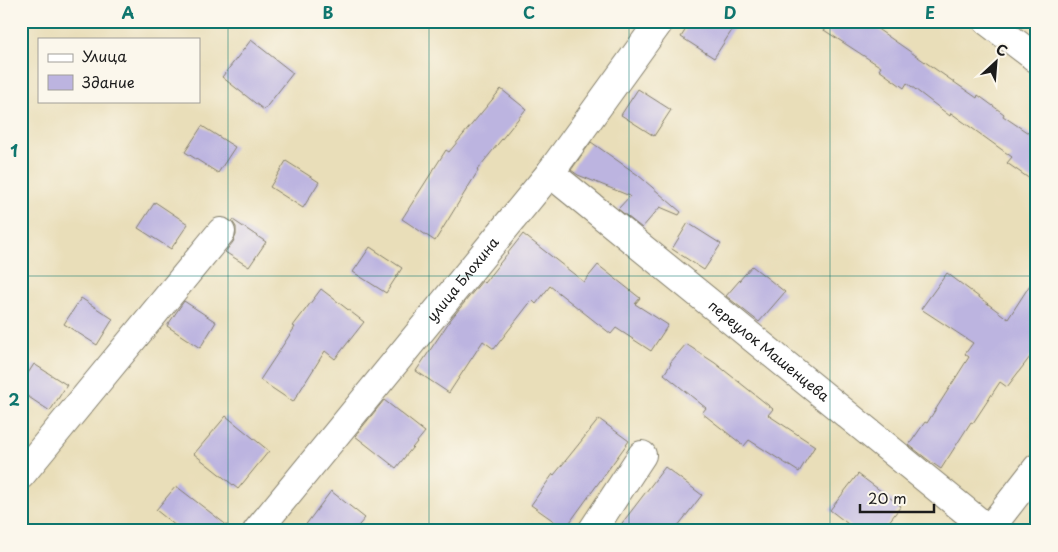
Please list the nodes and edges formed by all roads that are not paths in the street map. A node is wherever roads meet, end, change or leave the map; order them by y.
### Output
1 (660, 21) edge
2 (987, 21) edge
3 (1037, 59) edge
4 (550, 173) junction
5 (221, 232) dead end
6 (642, 456) dead end
7 (1037, 468) edge
8 (21, 475) edge
9 (988, 530) edge
10 (257, 531) edge
11 (592, 531) edge

1 - 4 street, улица Блохина
2 - 3 street
4 - 9 street, переулок Машенцева
4 - 10 street, улица Блохина
5 - 8 street
6 - 11 street
7 - 9 street

